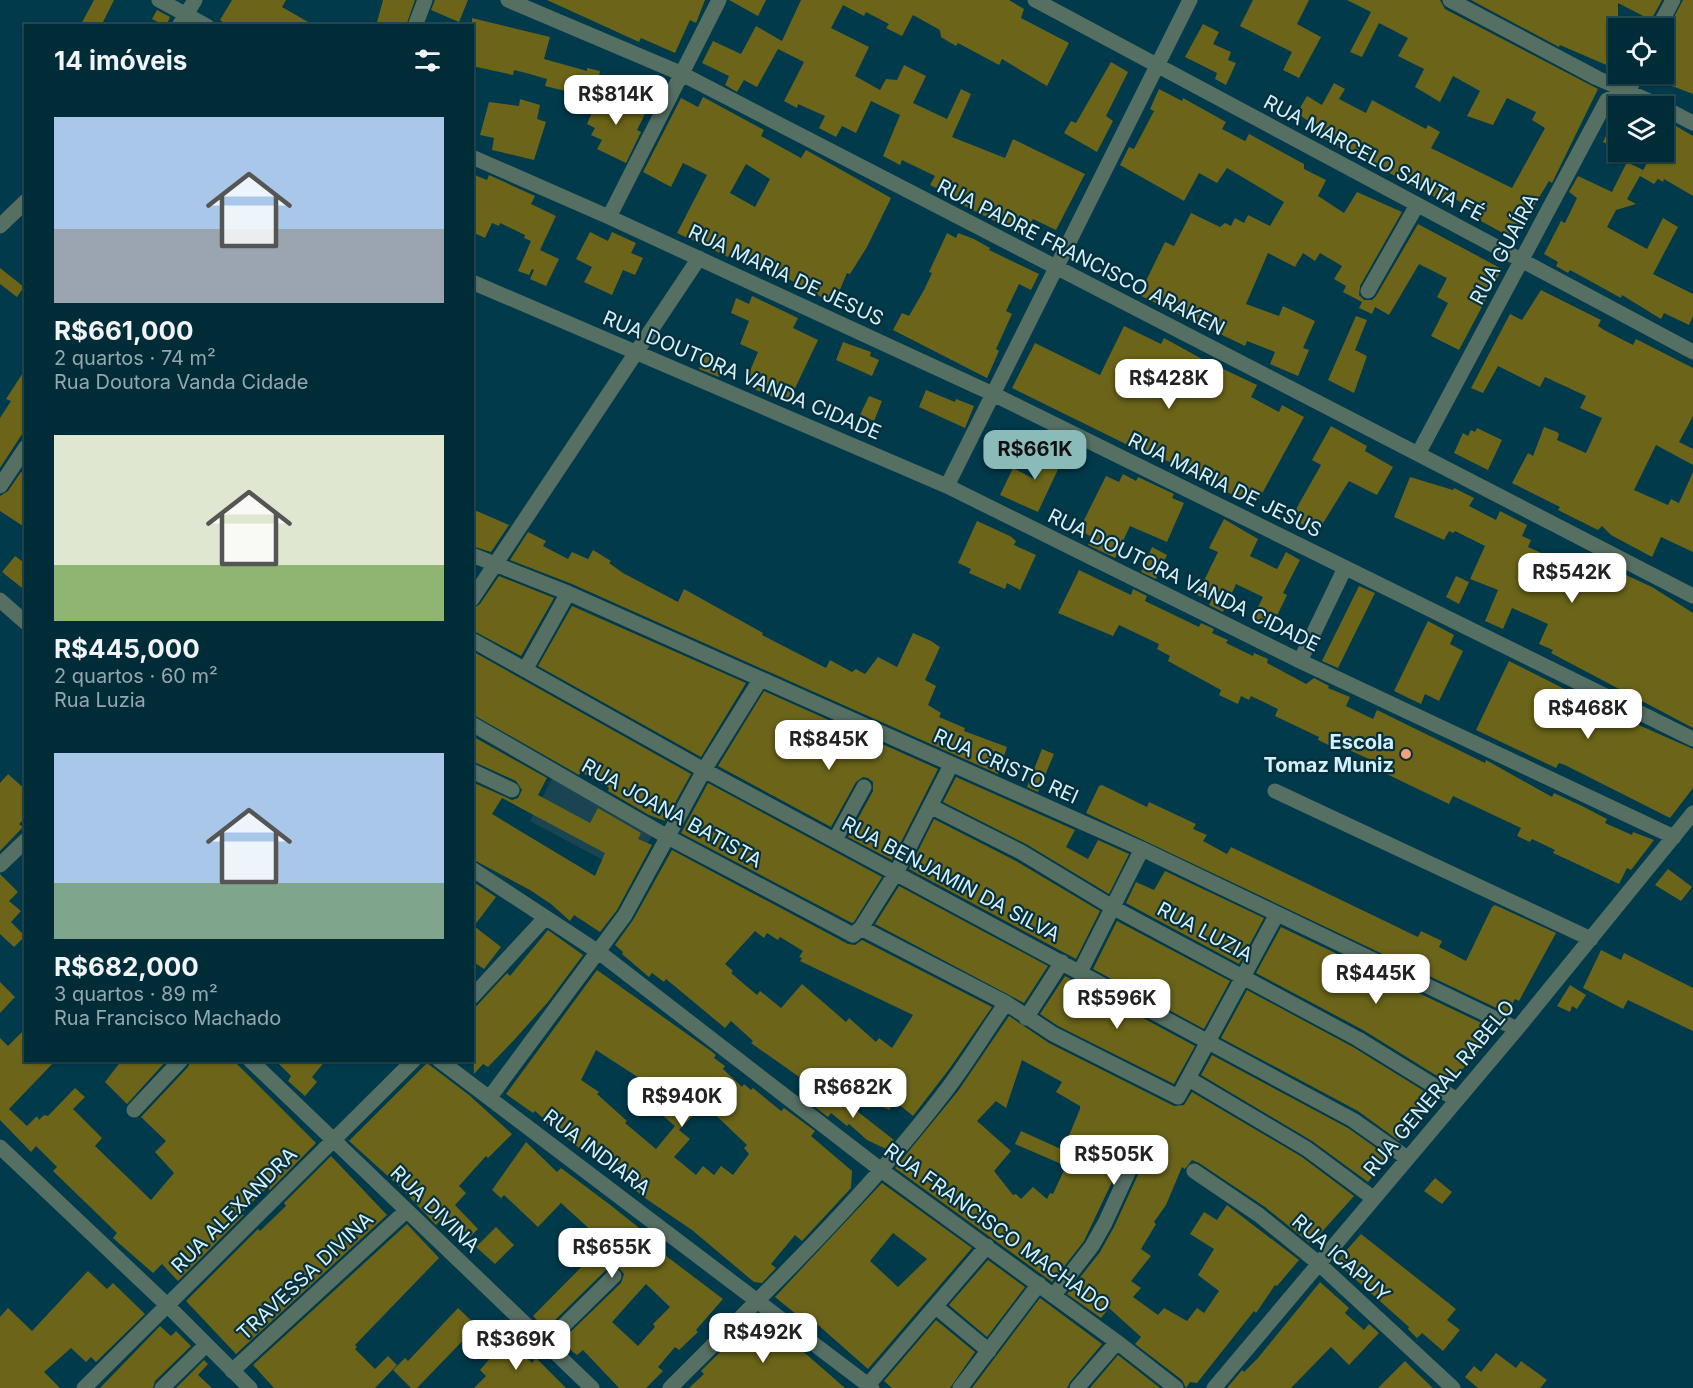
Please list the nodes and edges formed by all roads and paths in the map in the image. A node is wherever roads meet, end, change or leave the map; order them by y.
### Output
1 (159, 0) edge
2 (195, 0) edge
3 (425, 0) edge
4 (508, 0) edge
5 (719, 0) edge
6 (1035, 0) edge
7 (1190, 0) edge
8 (1450, 0) edge
9 (1673, 0) edge
10 (1663, 18) edge
11 (183, 20) edge
12 (199, 24) edge
13 (416, 24) edge
14 (1157, 66) junction
15 (680, 73) junction
16 (1632, 84) edge
17 (1629, 90) junction
18 (1641, 96) edge
19 (1674, 113) edge
20 (1693, 123) edge
21 (474, 158) edge
22 (24, 203) edge
23 (1417, 205) junction
24 (609, 217) junction
25 (0, 226) edge
26 (699, 258) junction
27 (1522, 261) junction
28 (1056, 269) junction
29 (474, 283) edge
30 (1368, 291) dead end
31 (1693, 352) edge
32 (637, 354) junction
33 (993, 394) junction
34 (24, 450) edge
35 (1418, 454) junction
36 (0, 486) edge
37 (947, 486) junction
38 (474, 556) edge
39 (495, 564) junction
40 (1345, 568) junction
41 (568, 593) junction
42 (474, 596) edge
43 (1693, 596) edge
44 (0, 600) edge
45 (24, 618) edge
46 (474, 641) edge
47 (1300, 661) junction
48 (525, 670) junction
49 (760, 680) junction
50 (474, 725) edge
51 (1693, 739) edge
52 (951, 765) junction
53 (704, 770) junction
54 (474, 772) edge
55 (864, 787) dead end
56 (512, 790) dead end
57 (1275, 791) dead end
58 (930, 807) junction
59 (1693, 813) edge
60 (666, 836) junction
61 (1674, 837) junction
62 (835, 840) junction
63 (24, 843) edge
64 (1142, 849) junction
65 (0, 865) edge
66 (474, 870) edge
67 (897, 871) junction
68 (1112, 908) junction
69 (1277, 914) junction
70 (545, 918) junction
71 (857, 932) junction
72 (1591, 939) junction
73 (600, 953) junction
74 (1062, 962) junction
75 (1080, 972) junction
76 (1243, 976) junction
77 (474, 995) edge
78 (1006, 1003) junction
79 (1026, 1018) junction
80 (1517, 1029) junction
81 (1207, 1040) junction
82 (179, 1062) edge
83 (252, 1062) edge
84 (412, 1062) edge
85 (442, 1062) edge
86 (1189, 1079) junction
87 (490, 1097) junction
88 (1457, 1100) junction
89 (134, 1110) dead end
90 (334, 1141) junction
91 (0, 1147) edge
92 (1138, 1151) dead end
93 (1407, 1158) junction
94 (881, 1170) junction
95 (1194, 1171) dead end
96 (1373, 1198) junction
97 (406, 1211) junction
98 (987, 1246) junction
99 (1317, 1262) junction
100 (614, 1276) dead end
101 (1039, 1284) junction
102 (1054, 1295) junction
103 (758, 1301) junction
104 (167, 1305) junction
105 (936, 1307) junction
106 (1117, 1342) junction
107 (545, 1344) junction
108 (206, 1345) junction
109 (988, 1351) junction
110 (232, 1371) junction
111 (870, 1386) edge
112 (84, 1388) edge
113 (162, 1388) edge
114 (250, 1388) edge
115 (592, 1388) edge
116 (670, 1388) edge
117 (960, 1388) edge
118 (1077, 1388) edge
119 (1176, 1388) edge
120 (1214, 1388) edge
121 (1453, 1388) edge

1 - 11 street
2 - 11 street
3 - 13 street
4 - 15 street, RUA PADRE FRANCISCO ARAKEN
5 - 15 street
6 - 14 street, RUA MARCELO SANTA FÉ
7 - 14 street
8 - 17 street
9 - 10 street
11 - 12 street
14 - 23 street, RUA MARCELO SANTA FÉ
14 - 28 street
15 - 24 street
15 - 28 street, RUA PADRE FRANCISCO ARAKEN
16 - 17 street
17 - 18 street
17 - 27 street, RUA GUAÍRA
19 - 20 street
21 - 24 street, RUA MARIA DE JESUS
22 - 25 street
23 - 27 street, RUA MARCELO SANTA FÉ
23 - 30 street
24 - 26 street, RUA MARIA DE JESUS
26 - 32 street
26 - 33 street, RUA MARIA DE JESUS
27 - 31 street, RUA MARCELO SANTA FÉ
27 - 35 street, RUA GUAÍRA
28 - 33 street
28 - 35 street, RUA PADRE FRANCISCO ARAKEN
29 - 32 street, RUA DOUTORA VANDA CIDADE
32 - 37 street, RUA DOUTORA VANDA CIDADE
32 - 39 street
33 - 37 street
33 - 40 street, RUA MARIA DE JESUS
34 - 36 street
35 - 43 street, RUA PADRE FRANCISCO ARAKEN
37 - 47 street, RUA DOUTORA VANDA CIDADE
38 - 39 street, RUA CRISTO REI
39 - 41 street, RUA CRISTO REI
39 - 42 street
40 - 47 street
40 - 51 street, RUA MARIA DE JESUS
41 - 48 street
41 - 49 street, RUA CRISTO REI
44 - 45 street
46 - 48 street, RUA BENJAMIN DA SILVA
47 - 61 street, RUA DOUTORA VANDA CIDADE
48 - 53 street, RUA BENJAMIN DA SILVA
49 - 52 street, RUA CRISTO REI
49 - 53 street
50 - 60 street, RUA JOANA BATISTA
52 - 58 street
52 - 64 street, RUA CRISTO REI
53 - 60 street
53 - 62 street, RUA BENJAMIN DA SILVA
54 - 56 street
55 - 62 street
57 - 72 street
58 - 67 street
58 - 68 street, RUA LUZIA
59 - 61 street, RUA GENERAL RABELO
60 - 71 street, RUA JOANA BATISTA
60 - 73 street
61 - 72 street, RUA GENERAL RABELO
62 - 67 street, RUA BENJAMIN DA SILVA
63 - 65 street
64 - 68 street
64 - 69 street, RUA CRISTO REI
66 - 70 street, RUA FRANCISCO MACHADO
67 - 71 street
67 - 74 street, RUA BENJAMIN DA SILVA
68 - 75 street
68 - 76 street, RUA LUZIA
69 - 76 street
69 - 80 street, RUA CRISTO REI
70 - 73 street, RUA FRANCISCO MACHADO
70 - 77 street
71 - 78 street, RUA JOANA BATISTA
72 - 80 street, RUA GENERAL RABELO
73 - 87 street
73 - 94 street, RUA FRANCISCO MACHADO
74 - 75 street, RUA BENJAMIN DA SILVA
74 - 79 street
75 - 81 street, RUA BENJAMIN DA SILVA
76 - 81 street
76 - 88 street, RUA LUZIA
78 - 79 street, RUA JOANA BATISTA
78 - 94 street
79 - 86 street, RUA JOANA BATISTA
80 - 88 street, RUA GENERAL RABELO
81 - 86 street
81 - 93 street, RUA BENJAMIN DA SILVA
82 - 89 street
83 - 90 street, RUA DIVINA
84 - 90 street, RUA ALEXANDRA
85 - 87 street, RUA INDIARA
86 - 96 street
87 - 103 street, RUA INDIARA
88 - 93 street, RUA GENERAL RABELO
90 - 97 street, RUA DIVINA
90 - 104 street, RUA ALEXANDRA
91 - 104 street
92 - 102 street
93 - 96 street, RUA GENERAL RABELO
94 - 98 street, RUA FRANCISCO MACHADO
94 - 103 street
95 - 99 street, RUA ICAPUY
96 - 99 street, RUA GENERAL RABELO
97 - 107 street, RUA DIVINA
97 - 110 street, TRAVESSA DIVINA
98 - 101 street, RUA FRANCISCO MACHADO
98 - 105 street
99 - 120 street, RUA GENERAL RABELO
99 - 121 street, RUA ICAPUY
100 - 107 street
101 - 102 street, RUA FRANCISCO MACHADO
101 - 109 street
102 - 106 street, RUA FRANCISCO MACHADO
103 - 111 street, RUA INDIARA
103 - 116 street
104 - 108 street
104 - 112 street, RUA ALEXANDRA
105 - 109 street
105 - 111 street
106 - 118 street
106 - 119 street, RUA FRANCISCO MACHADO
107 - 115 street, RUA DIVINA
108 - 110 street
108 - 113 street
109 - 117 street
110 - 114 street

